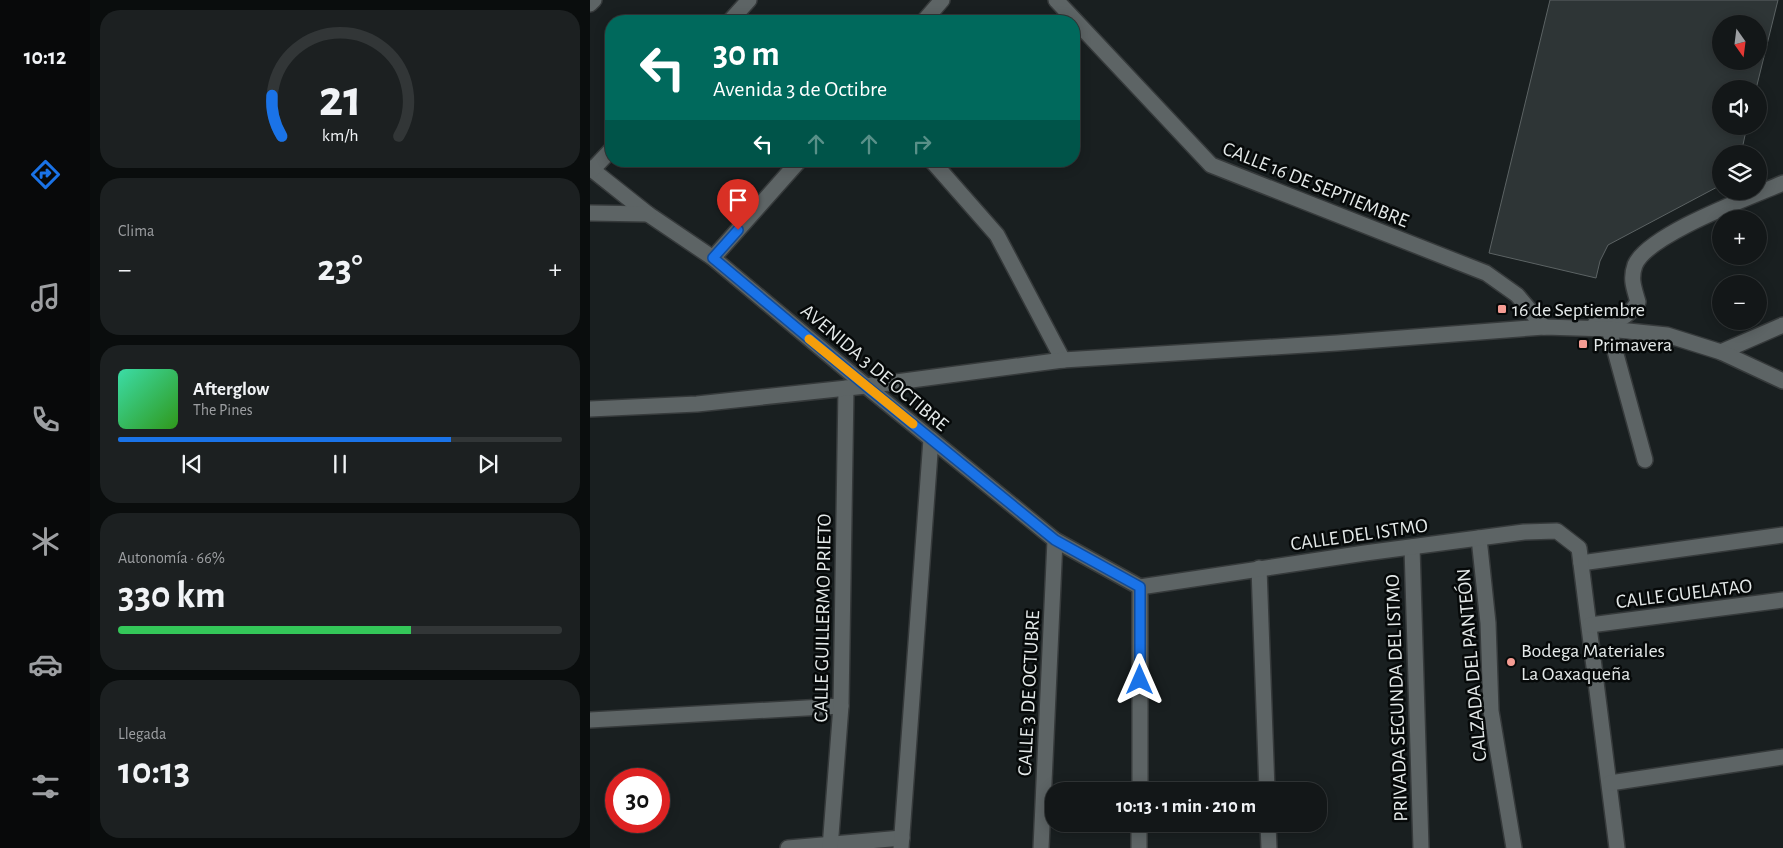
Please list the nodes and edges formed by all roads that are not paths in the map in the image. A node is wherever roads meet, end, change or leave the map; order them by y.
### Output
1 (594, 0) edge
2 (749, 0) edge
3 (942, 0) edge
4 (1056, 0) edge
5 (590, 4) edge
6 (735, 15) edge
7 (929, 15) edge
8 (1070, 15) edge
9 (1080, 26) edge
10 (605, 156) edge
11 (794, 167) edge
12 (937, 167) edge
13 (591, 169) edge
14 (1783, 183) edge
15 (590, 213) edge
16 (648, 214) junction
17 (713, 258) junction
18 (1783, 325) edge
19 (1544, 327) junction
20 (1566, 327) junction
21 (1609, 329) junction
22 (1721, 352) junction
23 (1063, 360) junction
24 (1783, 381) edge
25 (866, 386) junction
26 (846, 388) junction
27 (590, 409) edge
28 (930, 439) junction
29 (1645, 460) dead end
30 (1783, 535) edge
31 (1479, 538) junction
32 (1055, 540) junction
33 (1412, 548) junction
34 (1581, 563) junction
35 (1259, 568) junction
36 (1140, 587) junction
37 (1783, 600) edge
38 (1590, 625) junction
39 (841, 706) junction
40 (590, 720) edge
41 (1783, 757) edge
42 (1140, 782) edge
43 (1267, 782) edge
44 (1610, 783) junction
45 (1139, 832) edge
46 (1268, 832) edge
47 (901, 843) edge
48 (831, 847) edge
49 (788, 848) edge
50 (1041, 848) edge
51 (1139, 848) edge
52 (1269, 848) edge
53 (1421, 848) edge
54 (1514, 848) edge
55 (1617, 848) edge

1 - 5 street
2 - 6 street
3 - 7 street
4 - 8 street, CALLE 16 DE SEPTIEMBRE
9 - 19 street, CALLE 16 DE SEPTIEMBRE
10 - 13 street
11 - 17 street
12 - 23 street
13 - 16 street, AVENIDA 3 DE OCTIBRE
14 - 20 street
15 - 16 street
16 - 17 street, AVENIDA 3 DE OCTIBRE
17 - 25 street, AVENIDA 3 DE OCTIBRE
18 - 22 street
19 - 20 street
19 - 23 street
20 - 21 street
21 - 22 street
21 - 29 street
22 - 24 street
23 - 25 street
25 - 26 street
25 - 28 street, AVENIDA 3 DE OCTIBRE
26 - 27 street
26 - 39 street, CALLE GUILLERMO PRIETO
28 - 32 street, AVENIDA 3 DE OCTIBRE
28 - 47 street
30 - 34 street
31 - 33 street, CALLE DEL ISTMO
31 - 34 street, CALLE DEL ISTMO
31 - 54 street, CALZADA DEL PANTEÓN
32 - 36 street, AVENIDA 3 DE OCTIBRE
32 - 50 street, CALLE 3 DE OCTUBRE
33 - 35 street, CALLE DEL ISTMO
33 - 53 street, PRIVADA SEGUNDA DEL ISTMO
34 - 38 street
35 - 36 street, CALLE DEL ISTMO
35 - 43 street
36 - 42 street
37 - 38 street, CALLE GUELATAO
38 - 44 street
39 - 40 street
39 - 48 street, CALLE GUILLERMO PRIETO
41 - 44 street
44 - 55 street
45 - 51 street
46 - 52 street
47 - 48 street
48 - 49 street

